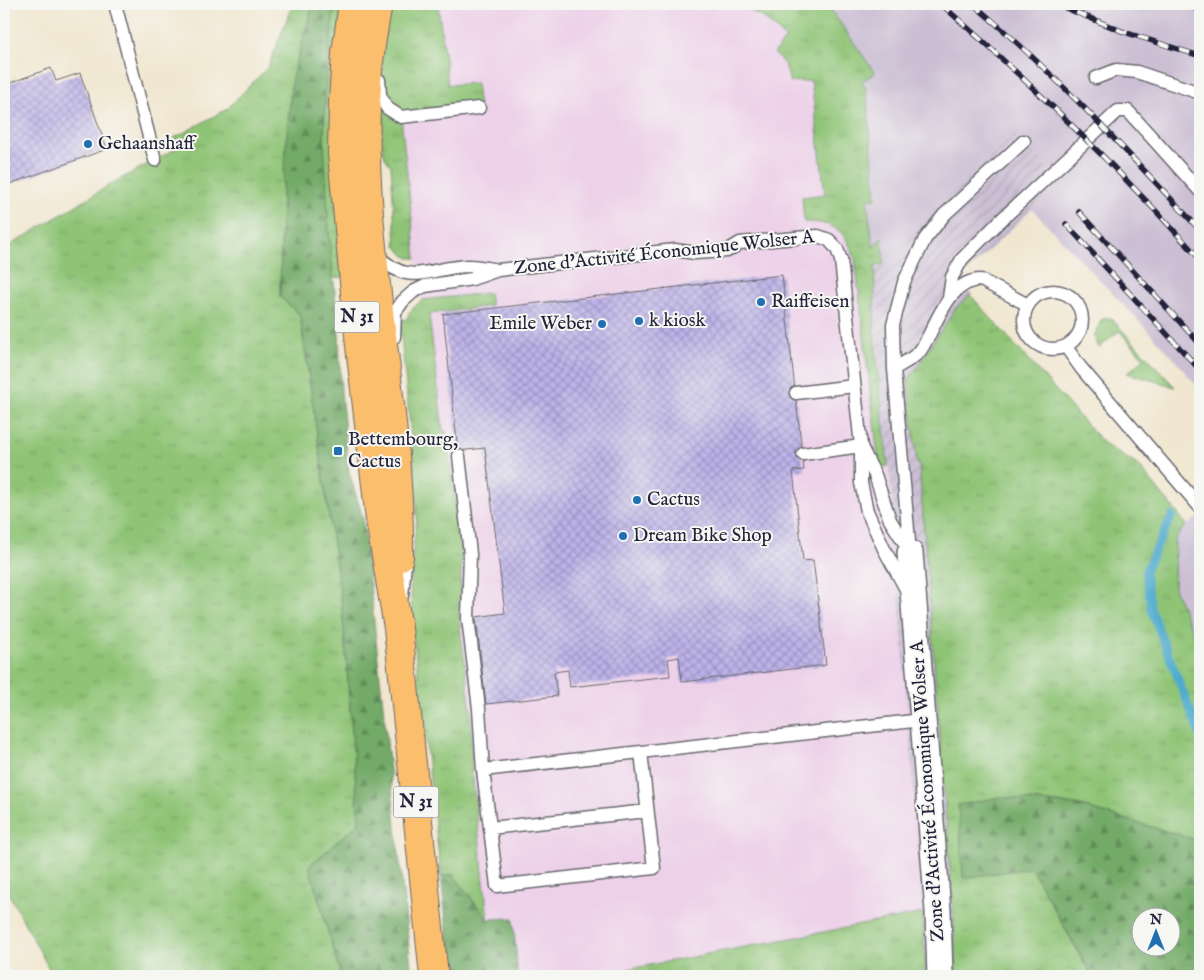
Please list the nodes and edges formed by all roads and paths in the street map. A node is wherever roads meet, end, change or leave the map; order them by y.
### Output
1 (115, 4) edge
2 (353, 4) edge
3 (378, 4) edge
4 (389, 4) edge
5 (346, 52) junction
6 (1096, 78) dead end
7 (1200, 93) edge
8 (479, 108) dead end
9 (1024, 141) dead end
10 (155, 160) dead end
11 (1200, 191) edge
12 (373, 252) junction
13 (498, 270) junction
14 (949, 298) junction
15 (1028, 305) junction
16 (1066, 347) junction
17 (894, 369) junction
18 (854, 386) junction
19 (796, 393) dead end
20 (861, 446) junction
21 (803, 454) dead end
22 (460, 456) dead end
23 (1200, 507) edge
24 (910, 552) junction
25 (915, 607) junction
26 (398, 628) junction
27 (922, 720) junction
28 (641, 752) junction
29 (483, 770) junction
30 (647, 811) junction
31 (490, 828) junction
32 (434, 976) edge
33 (940, 976) edge

1 - 10 lane
2 - 5 main road, N 31
3 - 12 main road, N 31
4 - 8 lane
5 - 12 main road
5 - 26 main road, N 31
6 - 7 lane
9 - 17 lane, Zone d'Activité Économique Wolser A
11 - 14 lane
12 - 13 lane, Zone d'Activité Économique Wolser A
12 - 26 main road, N 31
13 - 18 lane, Zone d'Activité Économique Wolser A
13 - 26 lane, Zone d'Activité Économique Wolser A
14 - 15 lane
14 - 17 lane
15 - 16 lane
15 - 16 lane
16 - 23 lane
17 - 24 lane, Zone d'Activité Économique Wolser A
18 - 19 lane
18 - 20 lane, Zone d'Activité Économique Wolser A
20 - 21 lane
20 - 24 lane, Zone d'Activité Économique Wolser A
20 - 25 lane, Zone d'Activité Économique Wolser A
22 - 29 lane
24 - 25 street, Zone d'Activité Économique Wolser A
25 - 27 street, Zone d'Activité Économique Wolser A
26 - 32 main road, N 31
27 - 28 lane
27 - 33 street, Zone d'Activité Économique Wolser A
28 - 29 lane
28 - 30 lane
29 - 31 lane
30 - 31 lane
30 - 31 lane

